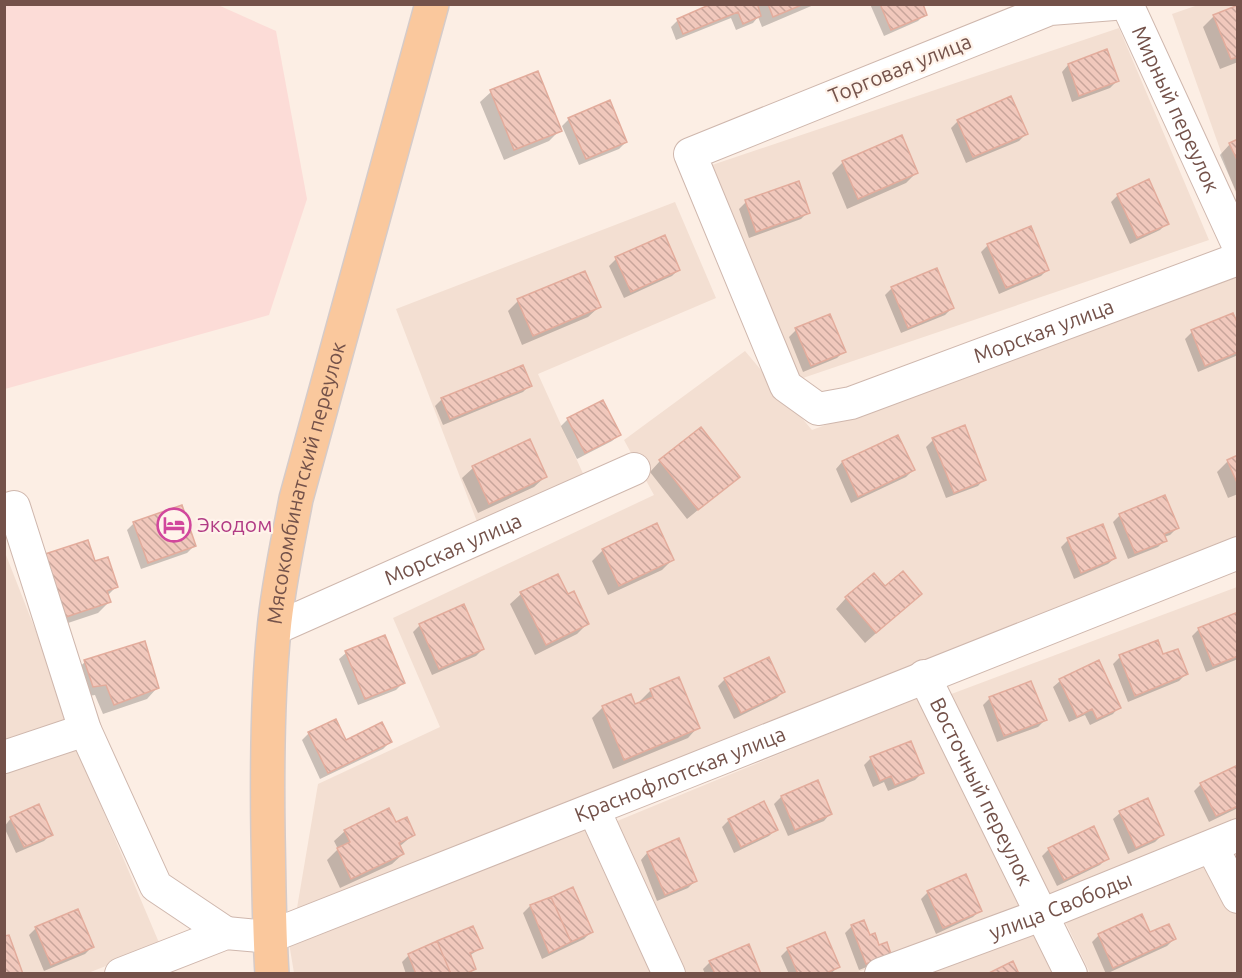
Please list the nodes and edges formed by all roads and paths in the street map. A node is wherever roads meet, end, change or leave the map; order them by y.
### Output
1 (432, 4) edge
2 (1114, 4) edge
3 (1127, 4) edge
4 (1049, 7) edge
5 (690, 154) joint
6 (1238, 245) edge
7 (1238, 259) edge
8 (634, 469) dead end
9 (9, 509) edge
10 (1238, 553) edge
11 (274, 629) junction
12 (924, 676) junction
13 (85, 730) junction
14 (4, 757) edge
15 (594, 810) junction
16 (1225, 841) edge
17 (1238, 897) edge
18 (1041, 915) junction
19 (226, 933) junction
20 (269, 937) junction
21 (121, 974) edge
22 (272, 974) edge
23 (669, 974) edge
24 (881, 974) edge
25 (1071, 974) edge

1 - 11 main road, Мясокомбинатский переулок
2 - 4 street, Торговая улица
3 - 6 street, Мирный переулок
4 - 5 street, Торговая улица
5 - 7 street, Морская улица
8 - 11 street, Морская улица
9 - 13 street
10 - 12 street, Краснофлотская улица
11 - 20 main road, Мясокомбинатский переулок
12 - 15 street, Краснофлотская улица
12 - 18 street, Восточный переулок
13 - 14 street
13 - 19 street
15 - 20 street, Краснофлотская улица
15 - 23 street
16 - 17 street
16 - 18 street, улица Свободы
18 - 24 street, улица Свободы
18 - 25 street, Восточный переулок
19 - 20 street, Краснофлотская улица
19 - 21 street, Краснофлотская улица
20 - 22 main road, Мясокомбинатский переулок

